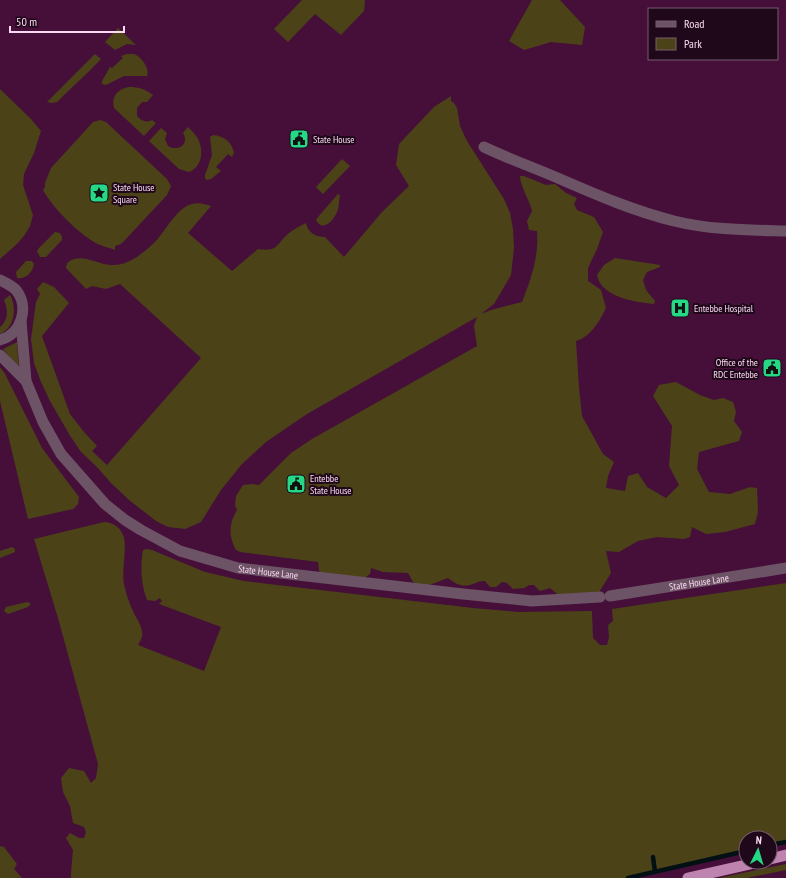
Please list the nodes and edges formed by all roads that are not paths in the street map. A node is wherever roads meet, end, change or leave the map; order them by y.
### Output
1 (484, 148) dead end
2 (786, 230) edge
3 (0, 280) edge
4 (21, 321) junction
5 (0, 340) edge
6 (0, 355) edge
7 (26, 381) junction
8 (786, 568) edge
9 (738, 867) edge
10 (688, 878) edge

1 - 2 street
3 - 4 street
4 - 5 street
4 - 7 street
6 - 7 street
7 - 8 street, State House Lane
9 - 10 highway

